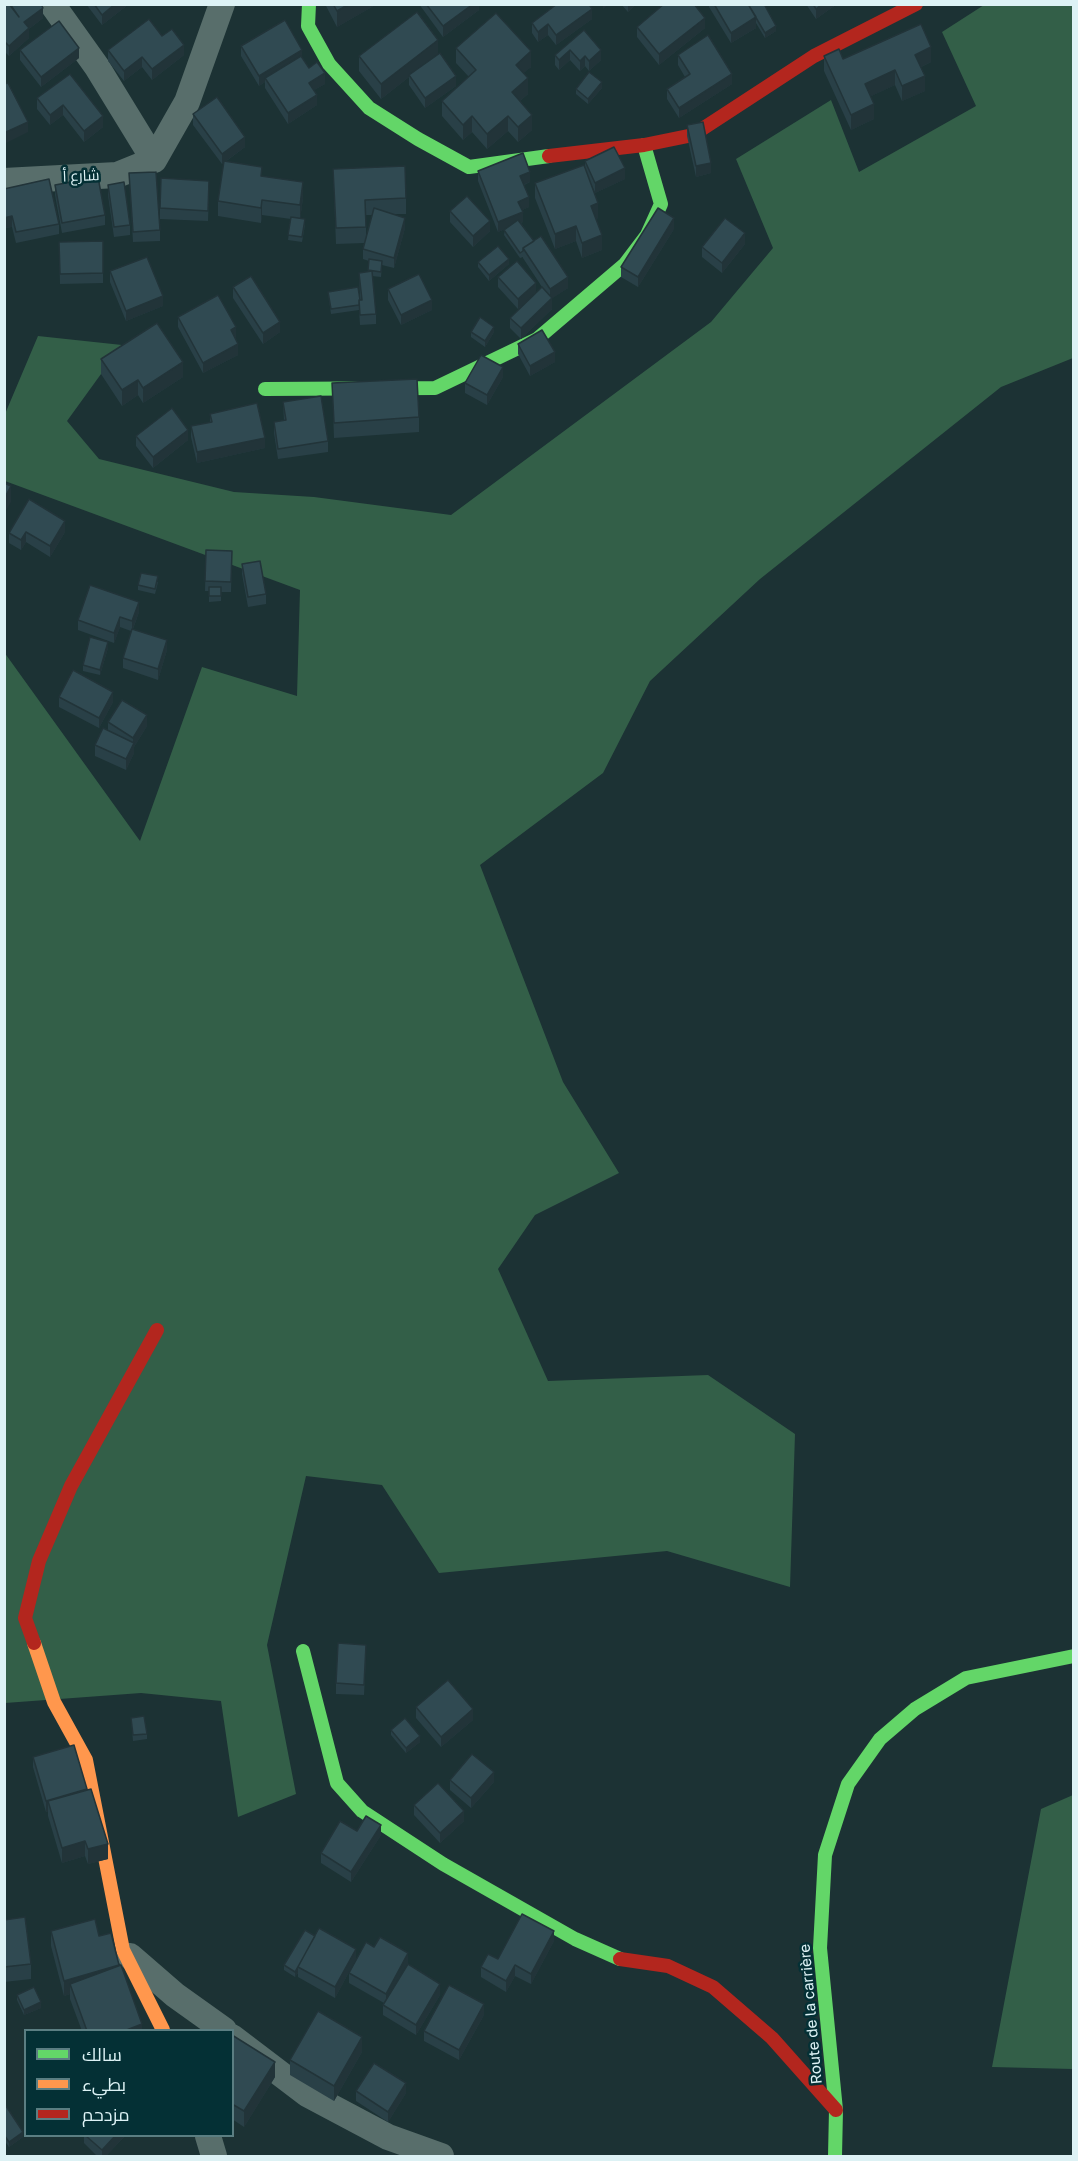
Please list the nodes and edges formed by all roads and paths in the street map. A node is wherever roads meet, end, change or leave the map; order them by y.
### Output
1 (52, 4) edge
2 (222, 4) edge
3 (309, 4) edge
4 (902, 8) edge
5 (644, 145) junction
6 (154, 160) junction
7 (4, 180) edge
8 (265, 389) dead end
9 (157, 1330) dead end
10 (303, 1651) dead end
11 (1074, 1656) edge
12 (123, 1950) junction
13 (162, 2029) edge
14 (221, 2029) edge
15 (234, 2039) edge
16 (836, 2110) junction
17 (208, 2137) edge
18 (214, 2157) edge
19 (441, 2157) edge
20 (835, 2157) edge

1 - 6 street
2 - 6 street
3 - 5 street
4 - 5 street
5 - 8 street
6 - 7 street, شارع أ
9 - 12 street
10 - 16 street
11 - 16 street, Route de la carrière
12 - 13 street
12 - 14 street
15 - 19 street
16 - 20 street, Route de la carrière
17 - 18 street

